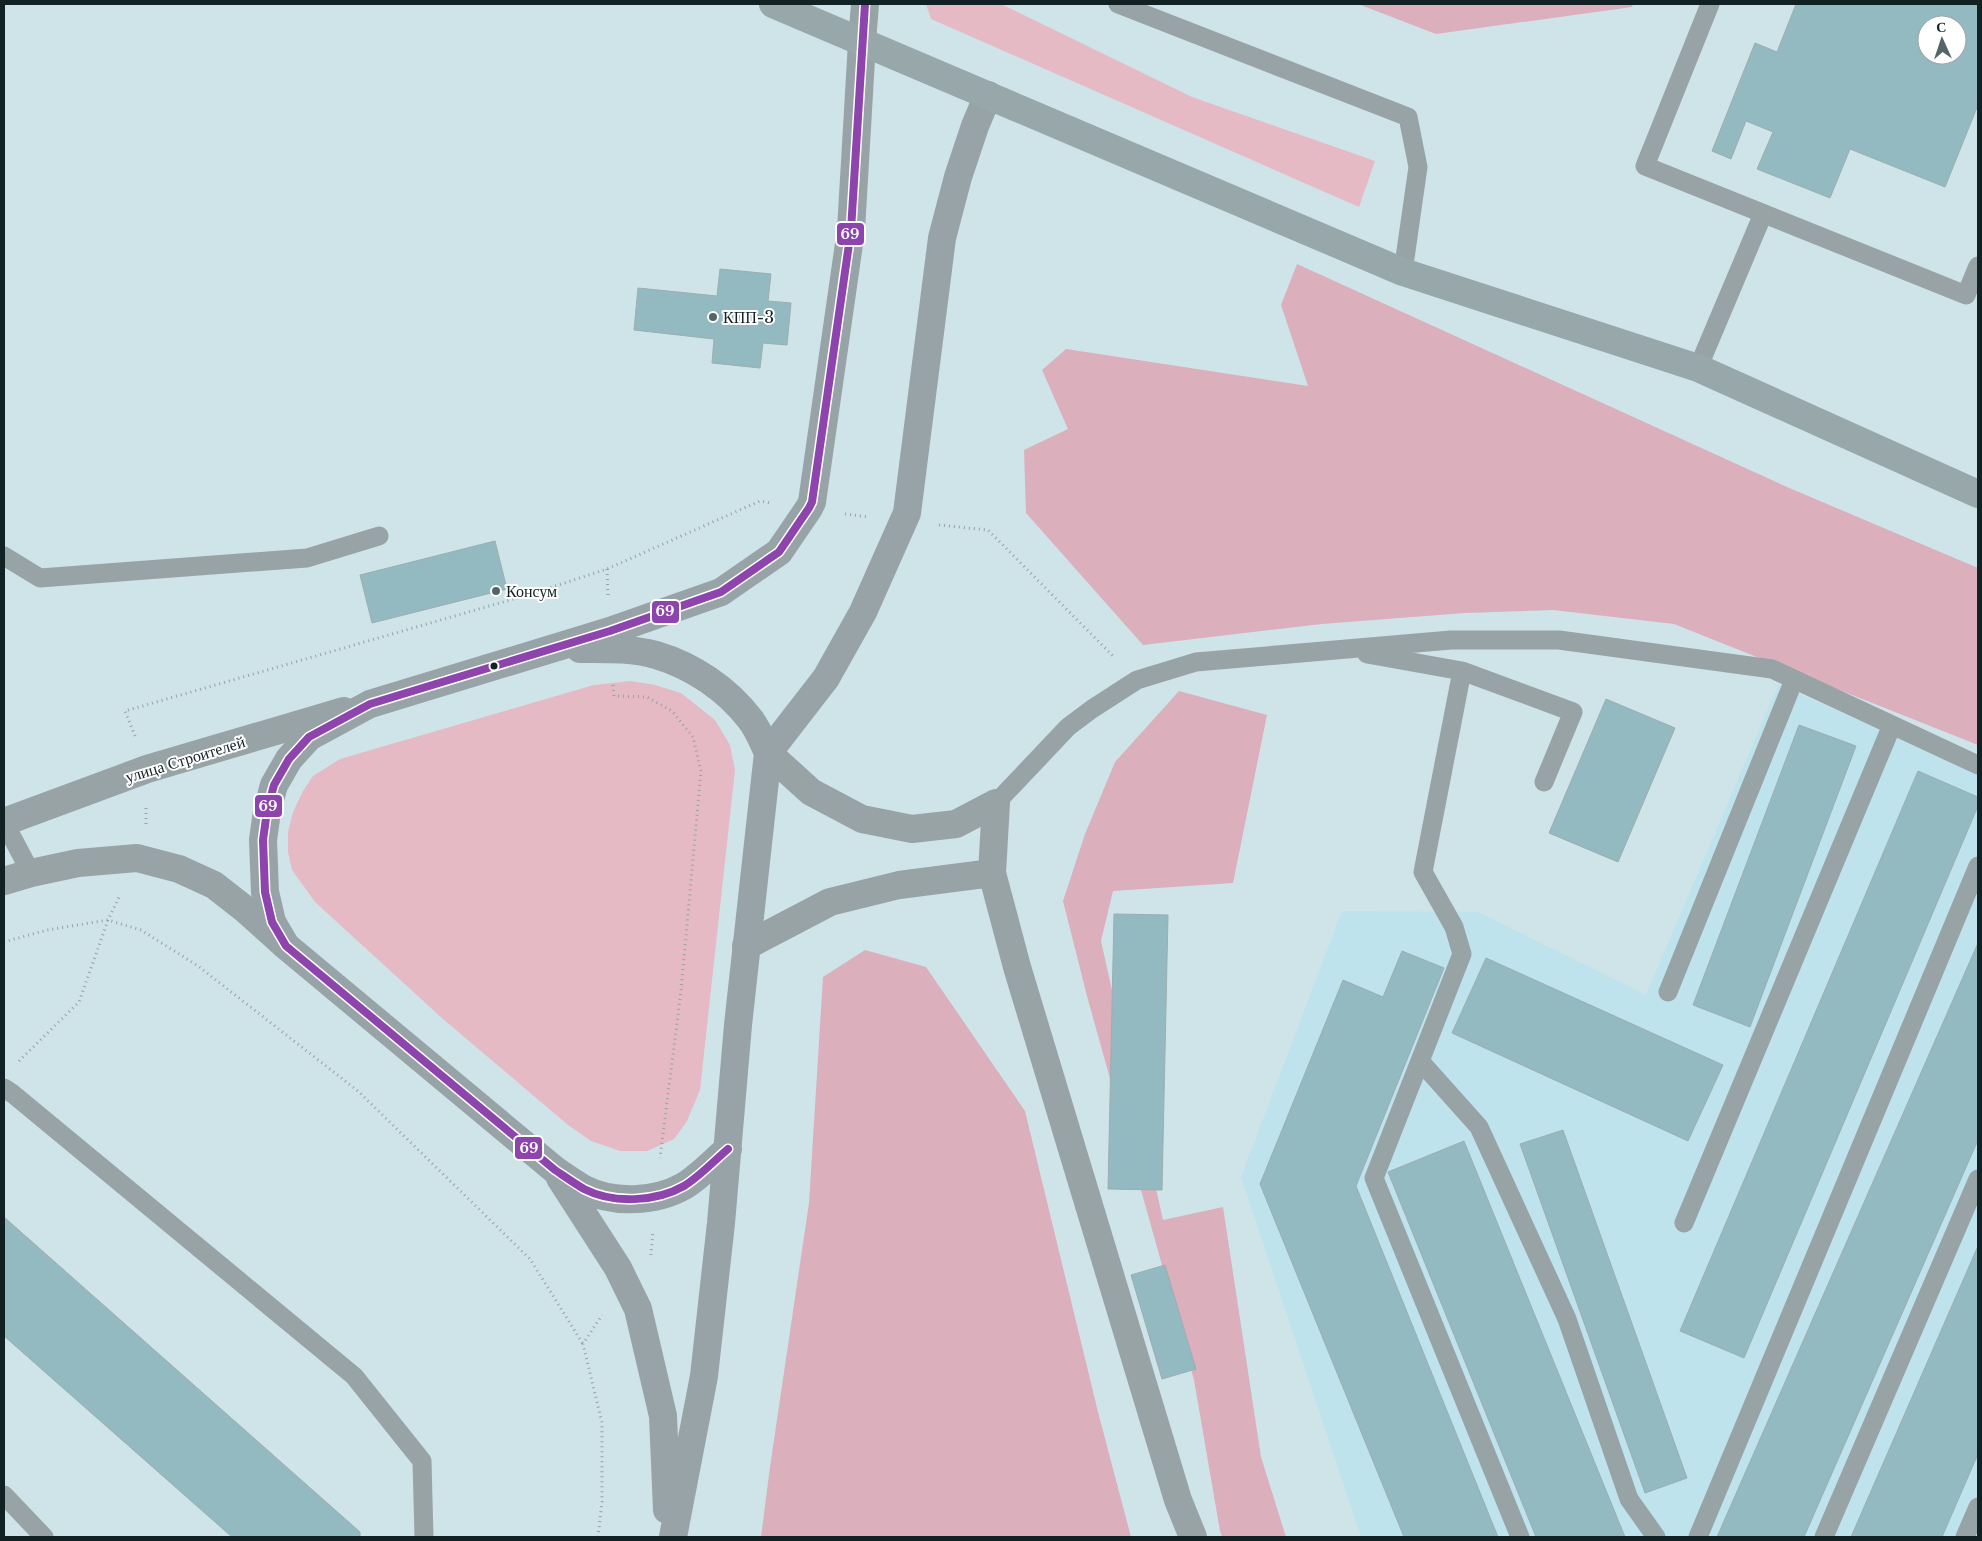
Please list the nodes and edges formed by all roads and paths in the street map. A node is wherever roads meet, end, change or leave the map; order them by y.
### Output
1 (773, 4) edge
2 (865, 4) edge
3 (1118, 4) edge
4 (1710, 4) edge
5 (862, 42) junction
6 (988, 96) junction
7 (1763, 214) junction
8 (1978, 266) edge
9 (1403, 272) junction
10 (1698, 368) junction
11 (1978, 494) edge
12 (379, 536) dead end
13 (4, 556) edge
14 (547, 649) junction
15 (1342, 649) junction
16 (1462, 671) junction
17 (1794, 680) junction
18 (614, 696) dead end
19 (370, 704) junction
20 (1892, 725) junction
21 (768, 753) junction
22 (1978, 765) edge
23 (1544, 782) dead end
24 (996, 803) junction
25 (4, 822) edge
26 (1978, 866) edge
27 (31, 873) junction
28 (992, 873) junction
29 (4, 881) edge
30 (4, 942) edge
31 (286, 946) junction
32 (746, 946) junction
33 (1668, 992) dead end
34 (1420, 1061) junction
35 (4, 1088) edge
36 (728, 1149) junction
37 (555, 1170) junction
38 (1978, 1179) edge
39 (656, 1196) junction
40 (1684, 1223) dead end
41 (624, 1280) junction
42 (583, 1344) junction
43 (4, 1495) edge
44 (1978, 1507) edge
45 (44, 1537) edge
46 (424, 1537) edge
47 (598, 1537) edge
48 (666, 1537) edge
49 (673, 1537) edge
50 (1193, 1537) edge
51 (1520, 1537) edge
52 (1656, 1537) edge
53 (1698, 1537) edge
54 (1824, 1537) edge
55 (1965, 1537) edge

1 - 5 main road
2 - 5 street
3 - 9 lane
4 - 7 lane
5 - 6 main road
5 - 14 main road
6 - 9 main road
6 - 21 main road
7 - 8 lane
7 - 10 lane
9 - 10 main road
10 - 11 main road
12 - 13 lane
14 - 19 main road
14 - 21 main road
15 - 16 lane
15 - 17 lane
15 - 24 lane
16 - 23 lane
16 - 34 lane
17 - 20 lane
17 - 33 lane
18 - 39 path
19 - 25 street, улица Строителей
19 - 31 main road
20 - 22 lane
20 - 40 lane
21 - 24 street
21 - 32 main road
24 - 28 street
25 - 27 lane
26 - 53 lane
27 - 29 street
27 - 31 street
28 - 32 street
28 - 50 street
30 - 42 path
31 - 37 main road
32 - 36 main road
34 - 51 lane
34 - 52 lane
35 - 46 lane
36 - 39 main road
36 - 49 main road
37 - 39 main road
37 - 41 main road
38 - 54 lane
39 - 41 path
41 - 42 path
41 - 48 main road
42 - 47 path
43 - 45 lane
44 - 55 lane

